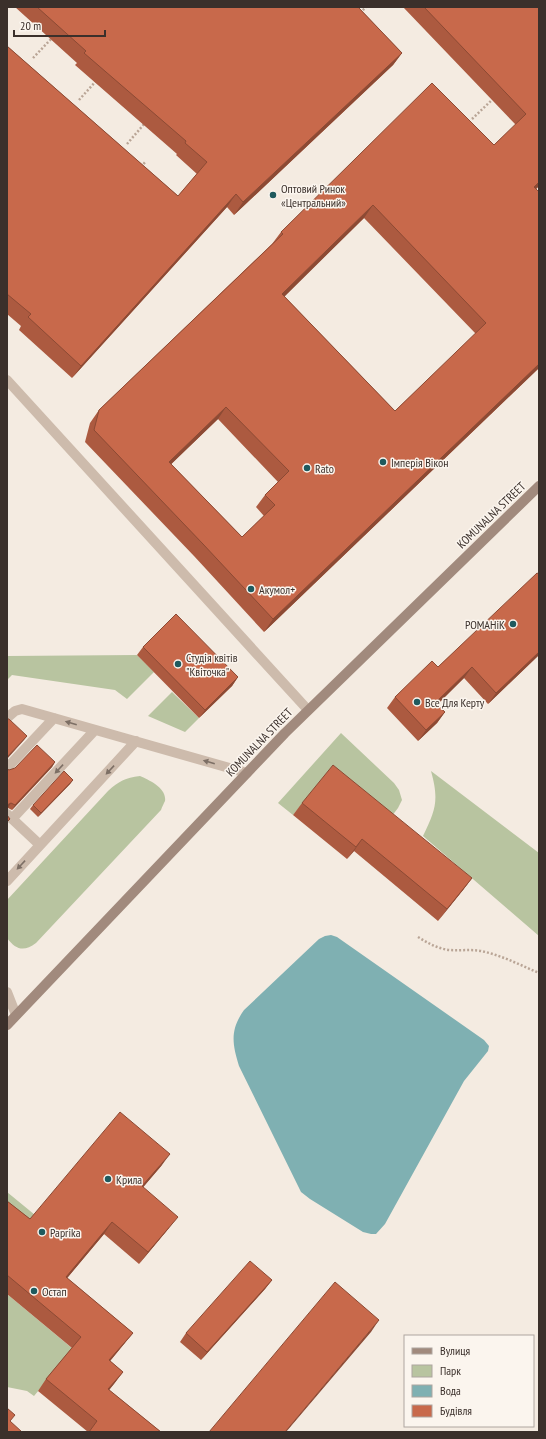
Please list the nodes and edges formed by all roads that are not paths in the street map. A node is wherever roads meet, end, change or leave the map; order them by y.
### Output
1 (7, 380) edge
2 (539, 486) edge
3 (308, 710) junction
4 (7, 718) edge
5 (54, 718) junction
6 (95, 730) junction
7 (136, 741) junction
8 (7, 768) edge
9 (247, 773) junction
10 (9, 816) edge
11 (40, 845) junction
12 (7, 881) edge
13 (7, 992) edge
14 (16, 1015) junction
15 (7, 1025) edge

1 - 3 lane
2 - 3 main road, KOMUNALNA STREET
3 - 9 main road, KOMUNALNA STREET
4 - 5 lane
6 -> 5 lane
5 - 8 lane
6 - 7 lane
6 -> 10 lane
9 -> 7 lane
7 -> 11 lane
9 - 14 main road, KOMUNALNA STREET
10 - 11 lane
11 -> 12 lane
13 - 14 lane
14 - 15 main road, KOMUNALNA STREET

